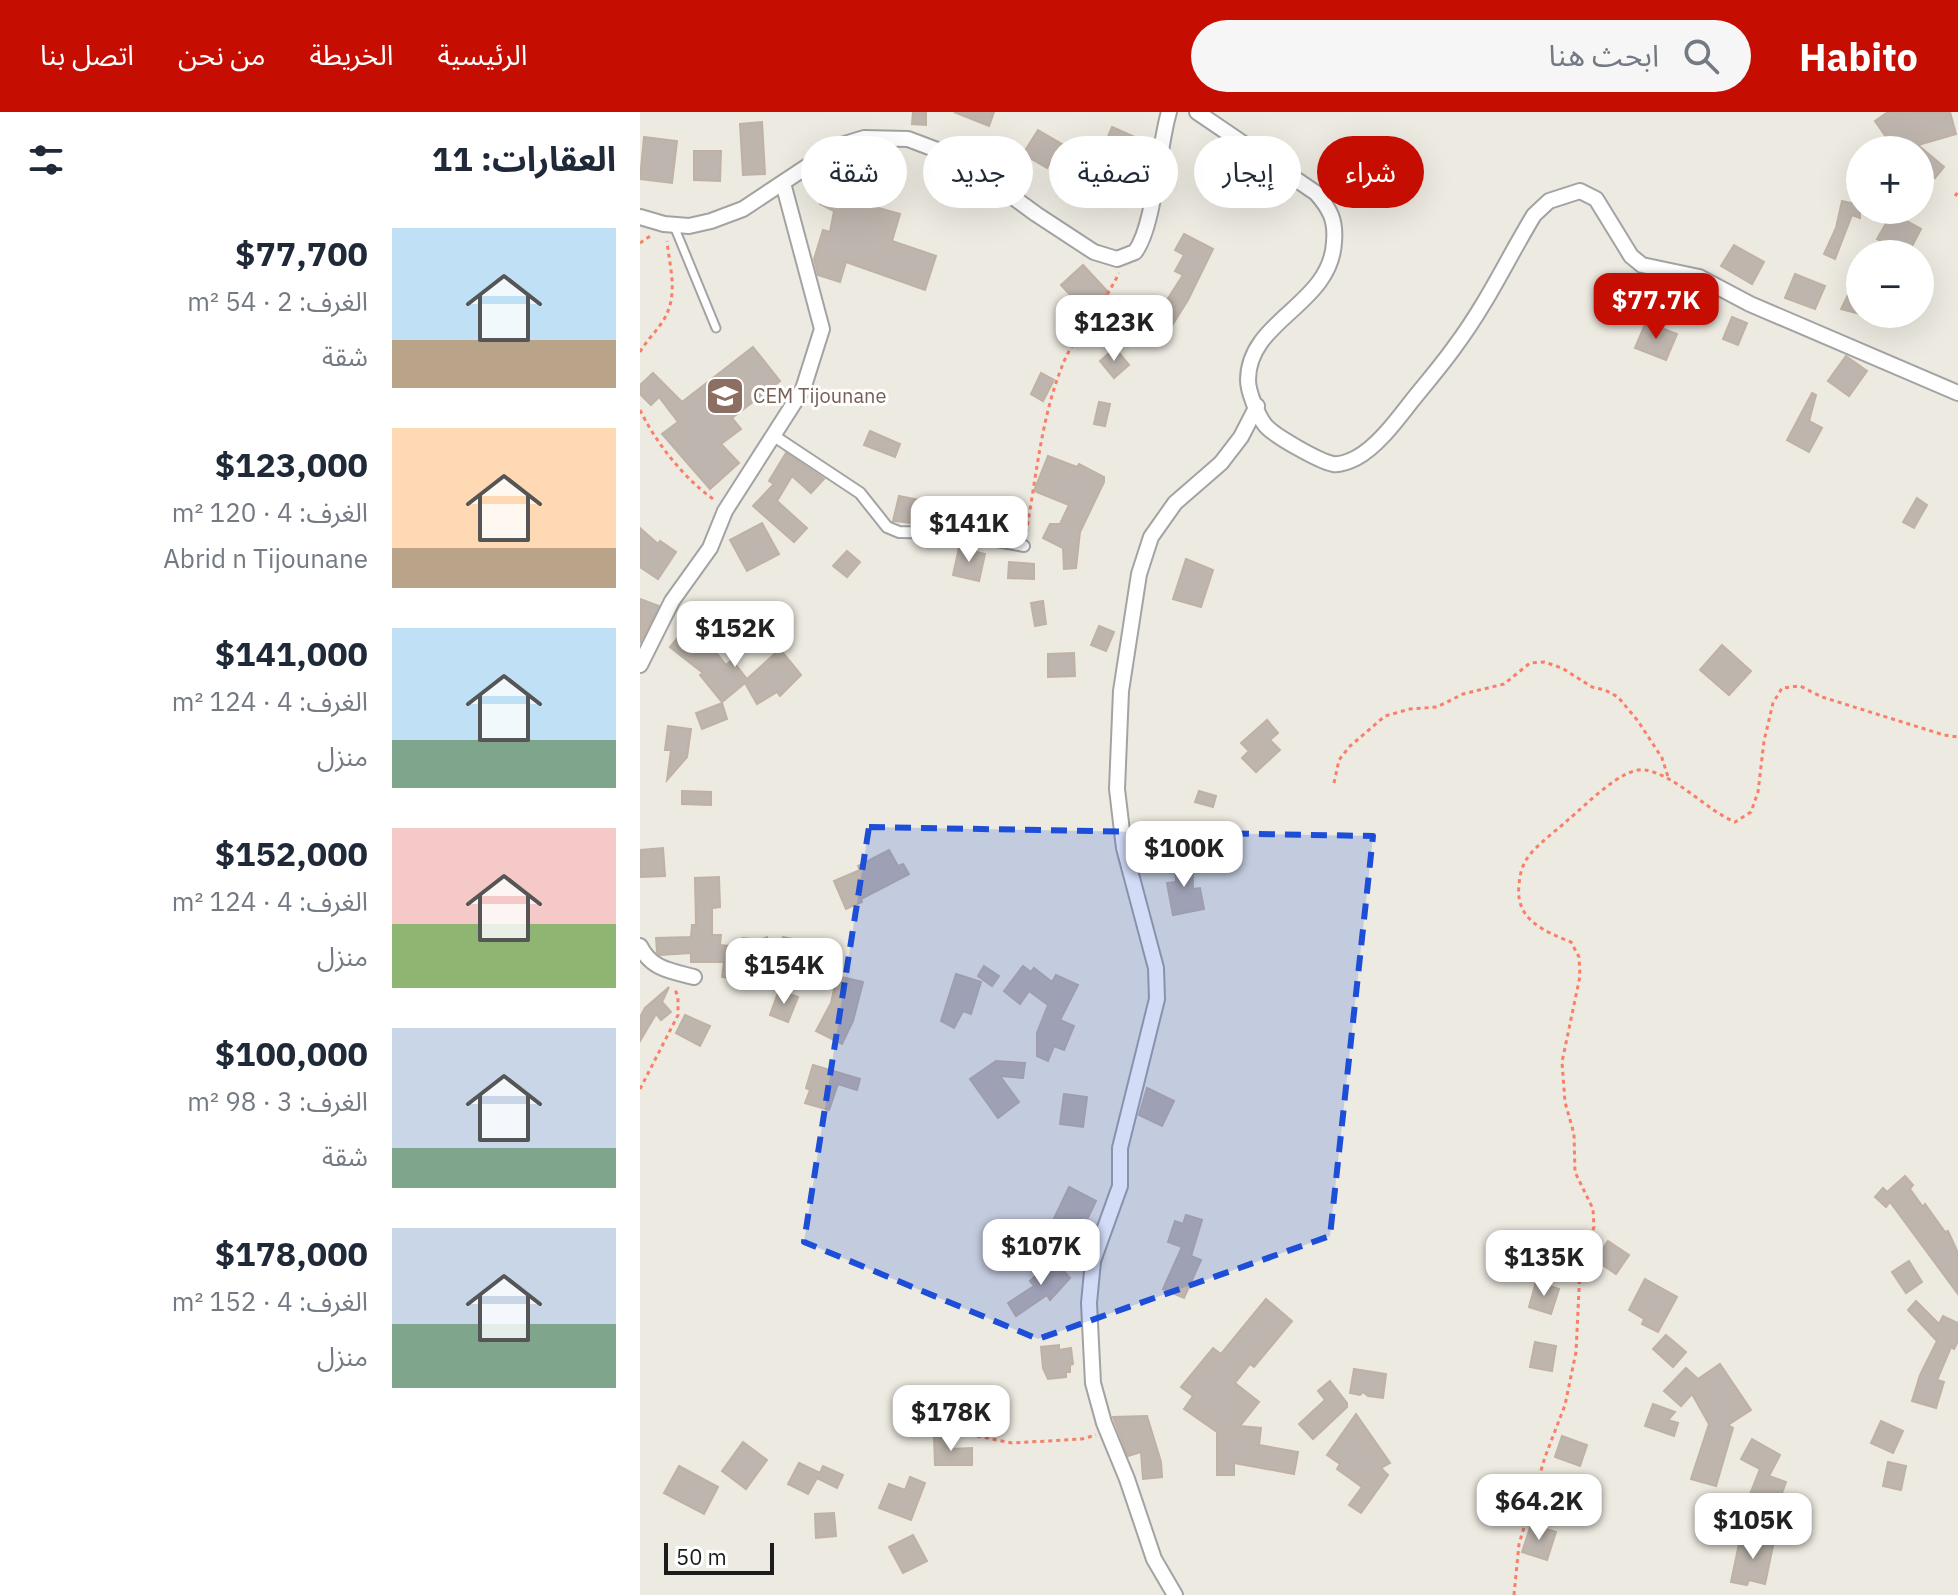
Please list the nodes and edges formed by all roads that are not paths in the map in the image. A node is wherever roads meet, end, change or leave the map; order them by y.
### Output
1 (1169, 112) edge
2 (1197, 112) edge
3 (783, 183) junction
4 (640, 217) edge
5 (668, 224) junction
6 (716, 328) dead end
7 (1958, 393) edge
8 (1257, 406) junction
9 (774, 436) junction
10 (1024, 546) road end
11 (640, 665) edge
12 (640, 946) edge
13 (661, 969) junction
14 (694, 977) dead end
15 (674, 987) road end
16 (1175, 1595) edge

1 - 3 street
2 - 8 street
3 - 5 street
3 - 9 street
4 - 5 street
5 - 6 lane
7 - 8 street
8 - 16 street
9 - 10 street
9 - 11 street
12 - 13 street
13 - 14 street
13 - 15 street

